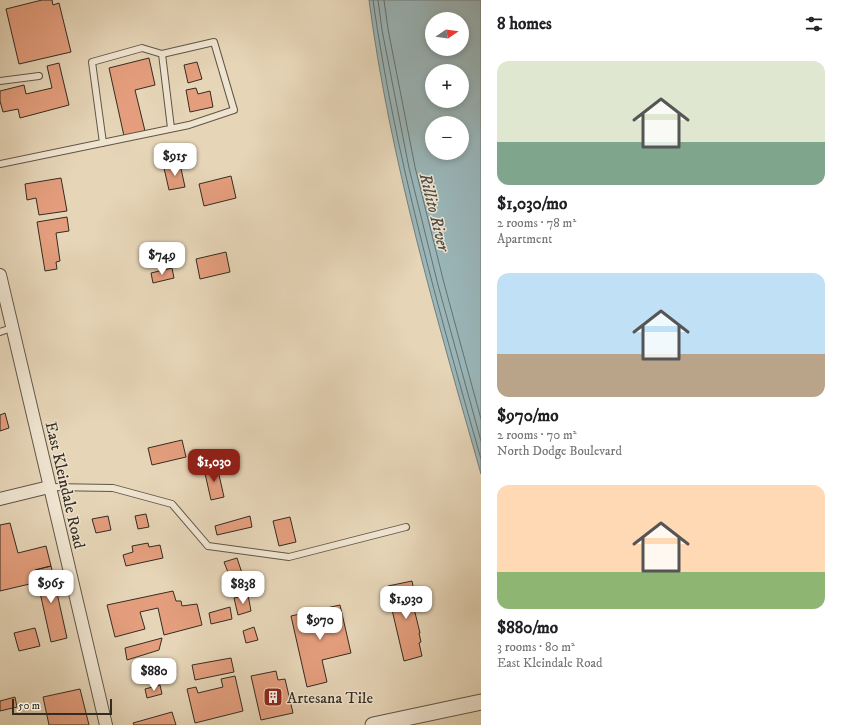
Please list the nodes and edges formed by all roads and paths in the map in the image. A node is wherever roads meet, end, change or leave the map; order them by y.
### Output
1 (162, 54) junction
2 (39, 76) dead end
3 (0, 82) edge
4 (171, 128) junction
5 (103, 143) junction
6 (0, 164) edge
7 (0, 275) edge
8 (12, 328) junction
9 (0, 332) edge
10 (50, 487) junction
11 (0, 499) edge
12 (406, 528) dead end
13 (481, 702) edge
14 (106, 725) edge
15 (373, 725) edge

1 - 4 lane
1 - 4 lane
1 - 5 lane
2 - 3 lane
4 - 5 lane
5 - 6 lane
7 - 8 street, East Kleindale Road
8 - 9 lane
8 - 10 street, East Kleindale Road
10 - 11 street
10 - 12 lane
10 - 14 street, East Kleindale Road
13 - 15 street

